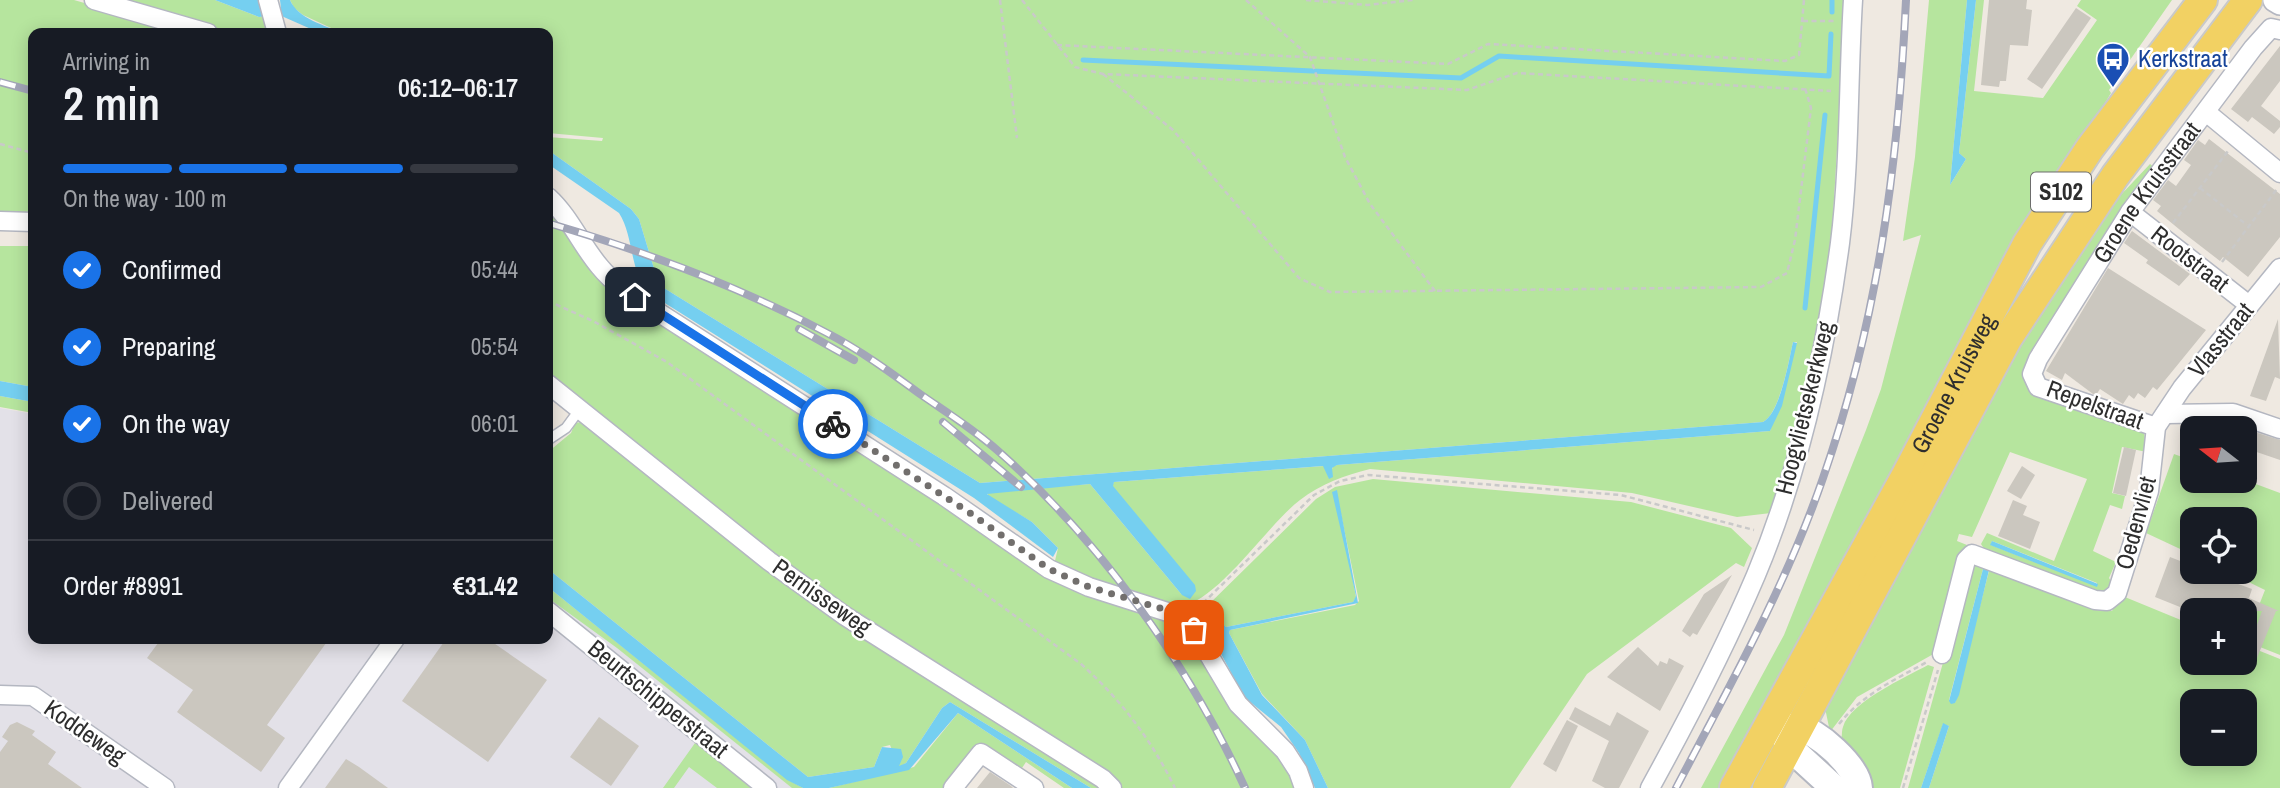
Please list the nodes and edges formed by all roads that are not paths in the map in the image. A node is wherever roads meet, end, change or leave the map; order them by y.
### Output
1 (94, 0) edge
2 (268, 0) edge
3 (1853, 0) edge
4 (2203, 0) edge
5 (2248, 0) edge
6 (2275, 0) edge
7 (2280, 3) edge
8 (191, 28) edge
9 (276, 28) edge
10 (2280, 30) edge
11 (2206, 113) junction
12 (2277, 162) edge
13 (2115, 176) joint
14 (553, 203) edge
15 (2130, 212) junction
16 (0, 221) edge
17 (28, 222) edge
18 (2280, 268) edge
19 (2249, 305) junction
20 (2032, 374) joint
21 (553, 388) edge
22 (580, 409) junction
23 (2160, 421) junction
24 (2280, 429) edge
25 (553, 437) edge
26 (553, 615) edge
27 (391, 644) edge
28 (1942, 654) road end
29 (0, 695) edge
30 (1784, 726) junction
31 (1824, 780) edge
32 (165, 788) edge
33 (288, 788) edge
34 (767, 788) edge
35 (953, 788) edge
36 (1034, 788) edge
37 (1112, 788) edge
38 (1304, 788) edge
39 (1650, 788) edge
40 (1734, 788) edge
41 (1767, 788) edge
42 (1777, 788) edge
43 (1859, 788) edge

1 - 8 street
2 - 9 street
3 - 39 street, Hoogvlietsekerkweg
4 - 30 main road, Groene Kruisweg / S102
5 - 13 main road, Groene Kruisstraat / S102
6 - 7 street
10 - 11 street, Groene Kruisstraat
11 - 12 street
11 - 15 street, Groene Kruisstraat
13 - 30 main road, Groene Kruisweg / S102
14 - 38 street
15 - 19 street, Rootstraat
15 - 20 street, Groene Kruisstraat
16 - 17 street
18 - 19 street, Vlasstraat
19 - 23 street, Vlasstraat
20 - 23 street, Repelstraat
21 - 22 street, Pernisseweg
22 - 25 lane
22 - 37 street, Pernisseweg
23 - 24 street, Repelstraat
23 - 28 street, Oedenvliet
26 - 34 street, Beurtschipperstraat
27 - 33 street
29 - 32 street, Koddeweg
30 - 31 main road
30 - 40 main road, Groene Kruisweg / S102
30 - 41 main road, Groene Kruisweg / S102
30 - 43 main road
31 - 42 main road
35 - 36 street

